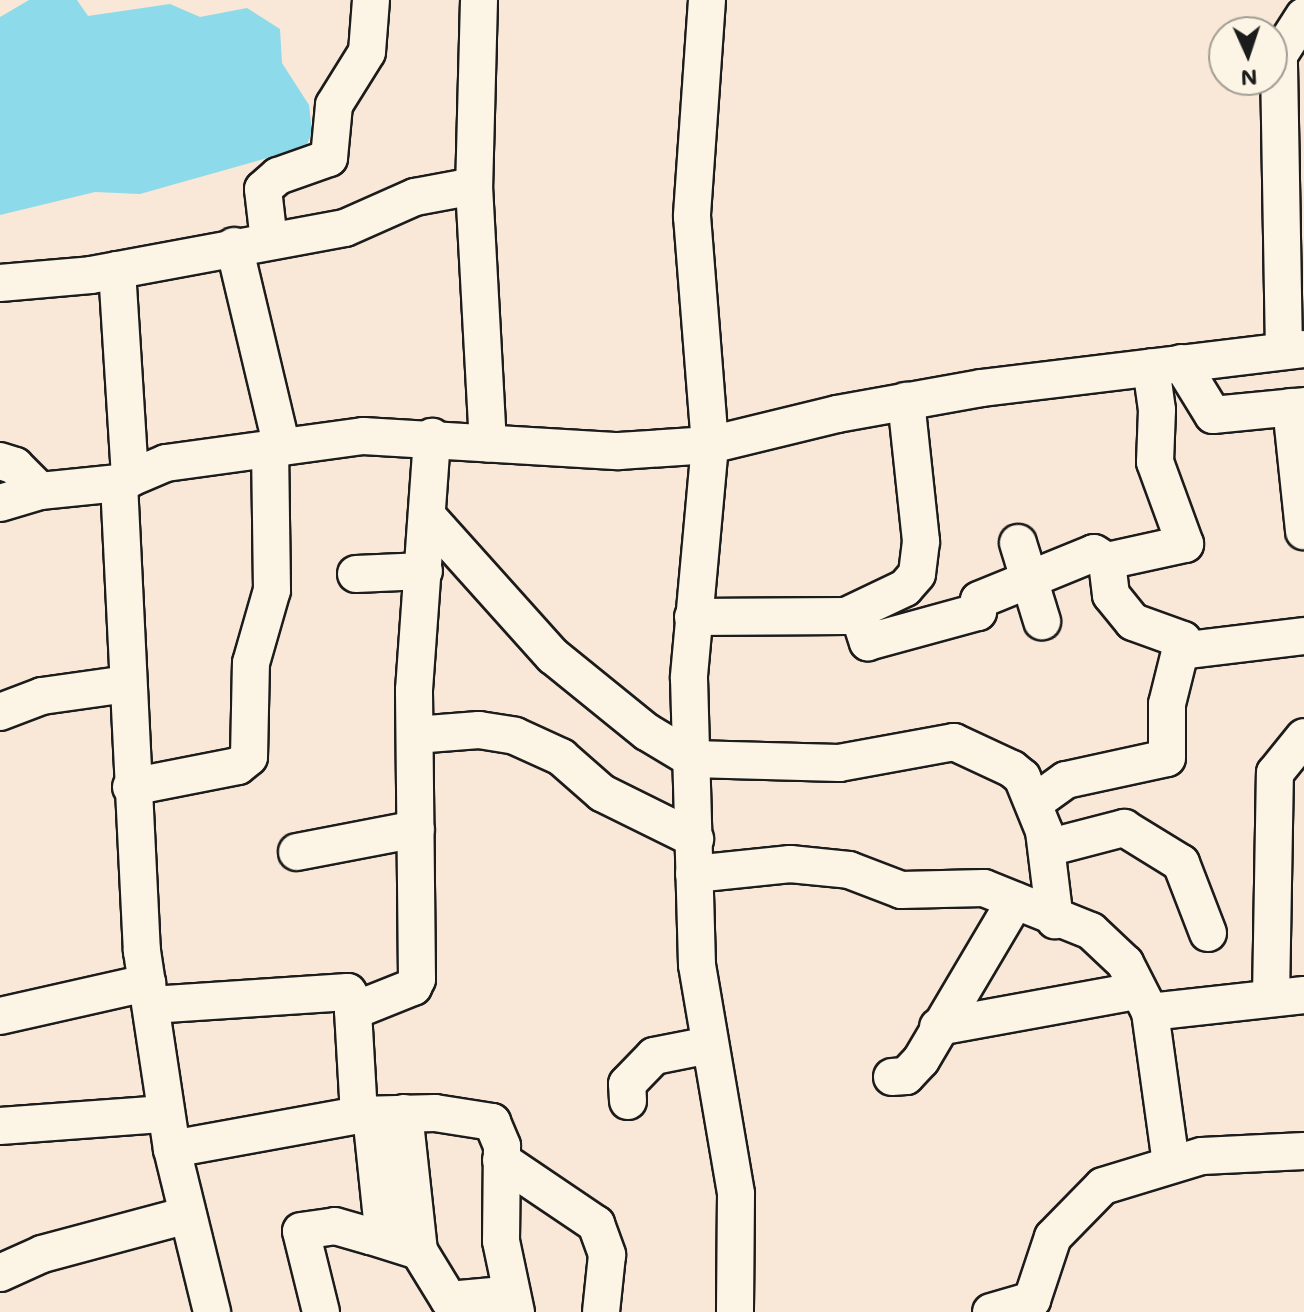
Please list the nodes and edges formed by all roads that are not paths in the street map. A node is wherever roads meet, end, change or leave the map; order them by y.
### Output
1 (371, 0) edge
2 (479, 0) edge
3 (707, 0) edge
4 (1304, 16) edge
5 (474, 186) junction
6 (252, 244) junction
7 (117, 270) junction
8 (0, 283) edge
9 (1294, 350) edge
10 (1166, 365) junction
11 (906, 401) junction
12 (1297, 406) edge
13 (432, 437) junction
14 (488, 444) junction
15 (710, 445) junction
16 (276, 448) junction
17 (0, 461) edge
18 (125, 481) junction
19 (40, 491) junction
20 (0, 503) edge
21 (429, 518) junction
22 (1304, 531) edge
23 (1018, 543) dead end
24 (1107, 561) junction
25 (424, 571) junction
26 (356, 574) dead end
27 (1027, 583) junction
28 (858, 612) junction
29 (693, 617) junction
30 (1042, 621) dead end
31 (1304, 636) edge
32 (1180, 651) junction
33 (127, 684) junction
34 (0, 712) edge
35 (415, 735) junction
36 (1304, 737) edge
37 (692, 759) junction
38 (131, 787) junction
39 (1034, 803) junction
40 (416, 829) junction
41 (1047, 848) junction
42 (297, 852) dead end
43 (694, 856) junction
44 (1015, 901) junction
45 (1055, 920) junction
46 (1208, 933) dead end
47 (149, 994) junction
48 (1288, 996) edge
49 (1143, 1001) junction
50 (357, 1008) junction
51 (0, 1016) edge
52 (938, 1027) junction
53 (709, 1045) junction
54 (892, 1077) dead end
55 (628, 1101) dead end
56 (165, 1114) junction
57 (378, 1114) junction
58 (0, 1126) edge
59 (172, 1149) junction
60 (1304, 1151) edge
61 (501, 1160) junction
62 (1171, 1164) junction
63 (188, 1215) junction
64 (371, 1236) junction
65 (419, 1251) junction
66 (0, 1273) edge
67 (514, 1303) edge
68 (212, 1312) edge
69 (321, 1312) edge
70 (601, 1312) edge
71 (735, 1312) edge
72 (991, 1312) edge

1 - 6 street
2 - 5 street
3 - 15 street
4 - 9 street
5 - 6 street
5 - 14 street
6 - 7 street
6 - 16 street
7 - 8 street
7 - 18 street
9 - 10 street
10 - 11 street
10 - 12 street
10 - 24 street
11 - 15 street
11 - 28 street
12 - 22 street
13 - 14 street
13 - 16 street
13 - 21 street
14 - 15 street
15 - 29 street
16 - 18 street
16 - 38 street
17 - 19 street
18 - 19 street
18 - 33 street
19 - 20 street
21 - 25 street
21 - 37 street
23 - 27 street
24 - 27 street
24 - 32 street
25 - 26 street
25 - 35 street
27 - 28 street
27 - 30 street
28 - 29 street
29 - 37 street
31 - 32 street
32 - 39 street
33 - 34 street
33 - 38 street
35 - 40 street
35 - 43 street
36 - 48 street
37 - 39 street
37 - 43 street
38 - 47 street
39 - 41 street
40 - 42 street
40 - 50 street
41 - 45 street
41 - 46 street
43 - 44 street
43 - 53 street
44 - 45 street
44 - 52 street
45 - 49 street
47 - 50 street
47 - 51 street
47 - 56 street
48 - 49 street
49 - 52 street
49 - 62 street
50 - 57 street
52 - 54 street
53 - 55 street
53 - 71 street
56 - 58 street
56 - 59 street
57 - 59 street
57 - 61 street
57 - 64 street
57 - 65 street
59 - 63 street
60 - 62 street
61 - 67 street
61 - 70 street
62 - 72 street
63 - 66 street
63 - 68 street
64 - 65 street
64 - 69 street
65 - 67 street

